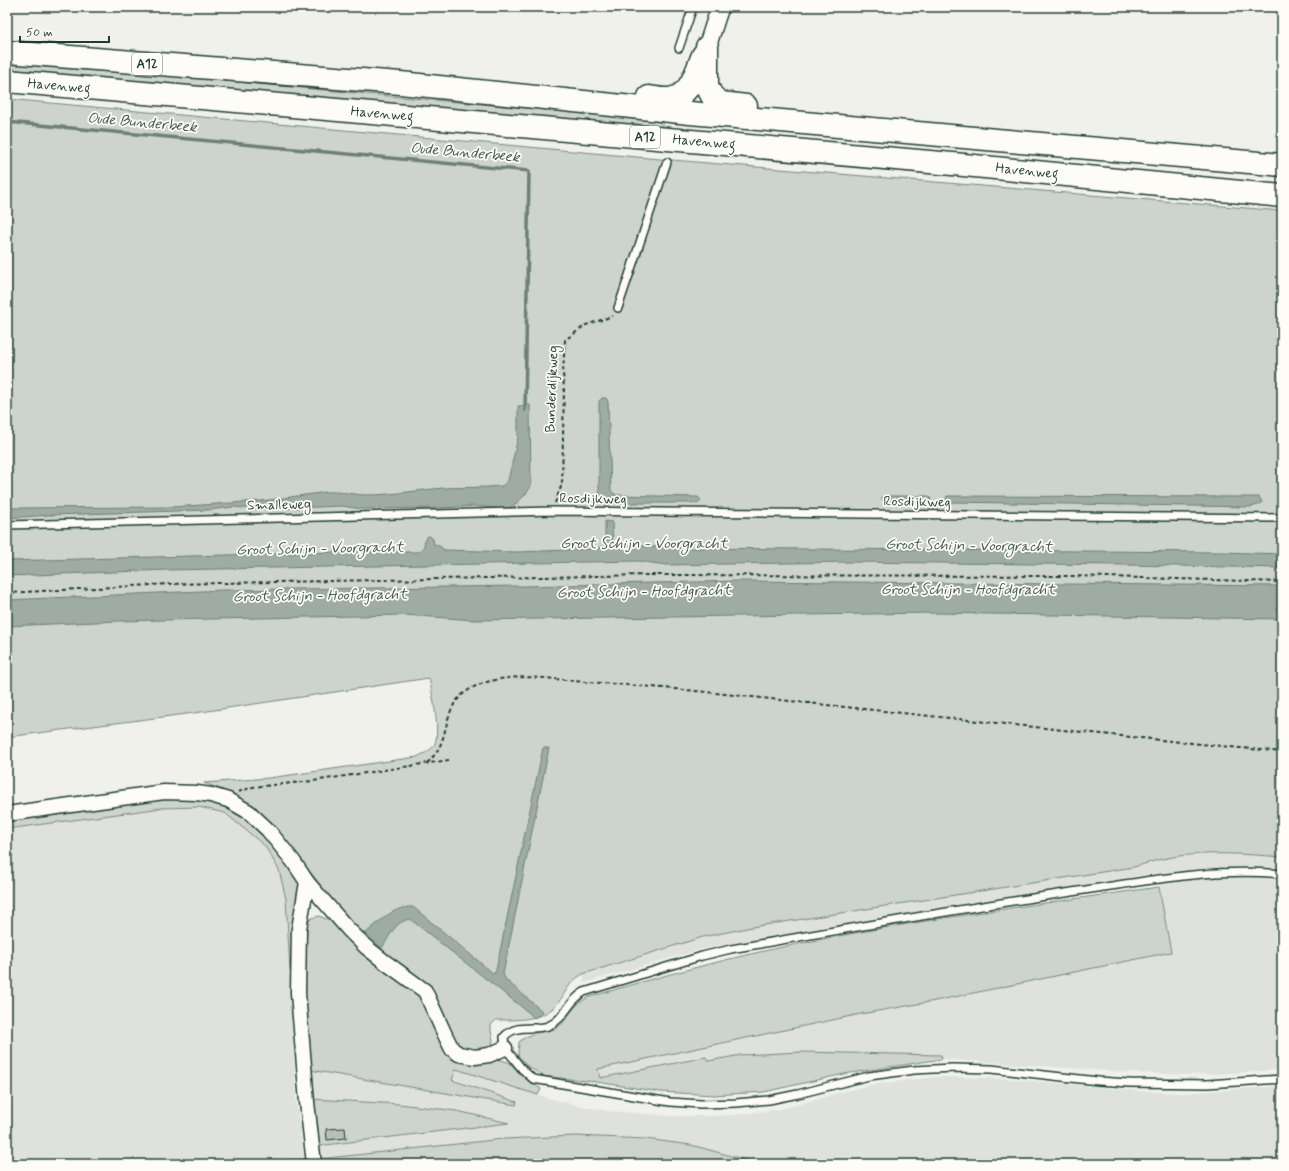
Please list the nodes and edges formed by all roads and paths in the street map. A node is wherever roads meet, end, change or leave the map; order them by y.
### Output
1 (693, 7) edge
2 (720, 7) edge
3 (707, 47) junction
4 (679, 48) dead end
5 (7, 52) edge
6 (7, 81) edge
7 (400, 83) junction
8 (1058, 146) junction
9 (667, 162) dead end
10 (1282, 165) edge
11 (1282, 196) edge
12 (618, 308) joint
13 (552, 511) junction
14 (1282, 518) edge
15 (7, 525) edge
16 (1282, 582) edge
17 (7, 593) edge
18 (1282, 752) edge
19 (449, 760) dead end
20 (427, 763) junction
21 (228, 800) junction
22 (7, 814) edge
23 (1282, 874) edge
24 (307, 882) junction
25 (505, 1048) junction
26 (1282, 1079) edge
27 (314, 1164) edge

1 - 4 lane
2 - 3 street
3 - 7 highway
3 - 8 highway
5 - 7 highway, Havenweg / A12
6 - 11 highway, Havenweg / A12
7 - 8 highway, Havenweg / A12
8 - 10 highway, Havenweg / A12
9 - 12 lane
12 - 13 path, Bunderdijkweg
13 - 14 lane, Rosdijkweg
13 - 15 lane, Smalleweg
16 - 17 path
18 - 20 path
19 - 20 path
20 - 21 path
21 - 22 street
21 - 24 street
23 - 25 lane
24 - 25 street
24 - 27 street
25 - 26 lane

